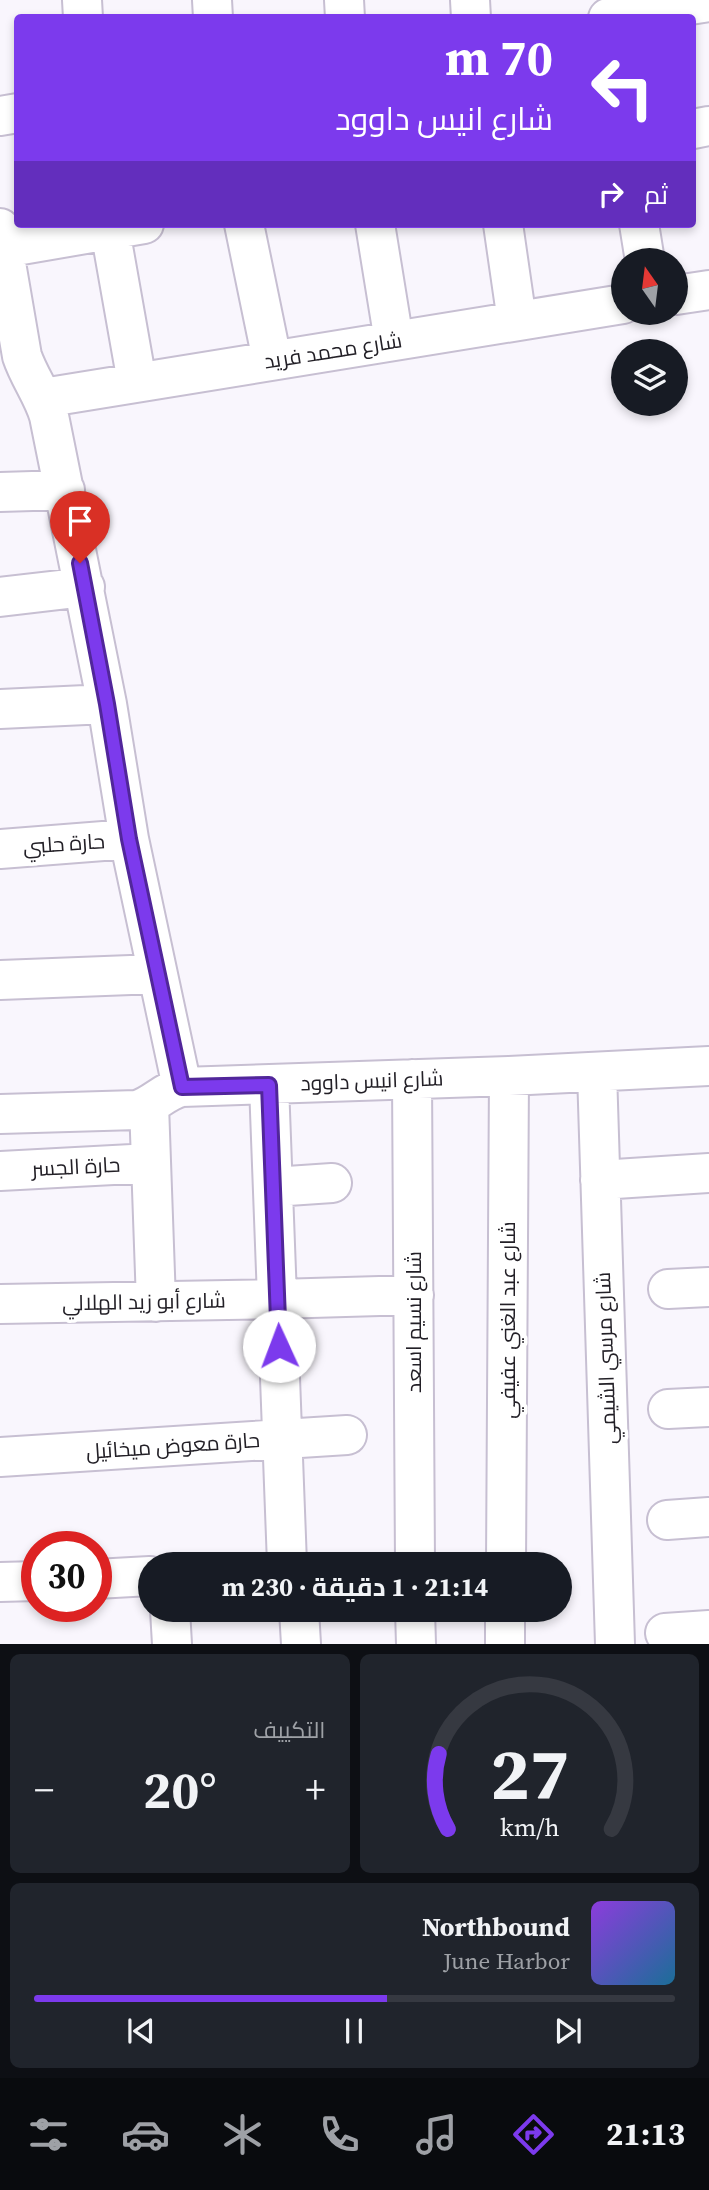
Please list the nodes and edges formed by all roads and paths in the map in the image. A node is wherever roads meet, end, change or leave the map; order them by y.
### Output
1 (709, 2) edge
2 (633, 14) edge
3 (101, 228) edge
4 (121, 228) edge
5 (245, 228) edge
6 (376, 228) edge
7 (504, 228) edge
8 (640, 228) edge
9 (2, 238) edge
10 (643, 248) edge
11 (709, 290) edge
12 (688, 293) edge
13 (611, 306) edge
14 (517, 321) junction
15 (394, 341) junction
16 (11, 356) edge
17 (272, 360) junction
18 (137, 382) junction
19 (43, 397) junction
20 (65, 490) junction
21 (0, 492) edge
22 (85, 587) junction
23 (0, 597) edge
24 (107, 704) junction
25 (0, 709) edge
26 (129, 839) junction
27 (0, 849) edge
28 (157, 974) junction
29 (0, 980) edge
30 (709, 1066) edge
31 (597, 1072) junction
32 (509, 1076) junction
33 (412, 1079) junction
34 (269, 1085) junction
35 (182, 1087) junction
36 (149, 1105) junction
37 (0, 1114) edge
38 (151, 1163) junction
39 (0, 1171) edge
40 (709, 1173) edge
41 (600, 1180) junction
42 (332, 1183) dead end
43 (273, 1187) junction
44 (709, 1287) edge
45 (668, 1289) dead end
46 (414, 1294) junction
47 (277, 1299) junction
48 (156, 1302) junction
49 (0, 1304) edge
50 (709, 1407) edge
51 (668, 1409) dead end
52 (347, 1435) dead end
53 (283, 1440) junction
54 (0, 1457) edge
55 (709, 1517) edge
56 (667, 1520) dead end
57 (286, 1552) edge
58 (415, 1552) edge
59 (506, 1552) edge
60 (138, 1576) edge
61 (112, 1577) edge
62 (21, 1581) edge
63 (0, 1582) edge
64 (171, 1622) edge
65 (299, 1622) edge
66 (415, 1622) edge
67 (505, 1622) edge
68 (709, 1630) edge
69 (665, 1633) dead end
70 (172, 1644) edge
71 (300, 1644) edge
72 (416, 1644) edge
73 (505, 1644) edge
74 (615, 1644) edge

1 - 2 street
3 - 9 street
4 - 18 street
5 - 17 street
6 - 15 street
7 - 14 street
8 - 10 street
9 - 16 street
11 - 12 street
13 - 14 street, شارع محمد فريد
14 - 15 street, شارع محمد فريد
15 - 17 street, شارع محمد فريد
16 - 19 street
17 - 18 street, شارع محمد فريد
18 - 19 street, شارع محمد فريد
19 - 20 street
20 - 21 street
20 - 22 street
22 - 23 street
22 - 24 street
24 - 25 street
24 - 26 street
26 - 27 street, حارة حلبي
26 - 28 street
28 - 29 street
28 - 35 street
30 - 31 street, شارع انيس داوود
31 - 32 street, شارع انيس داوود
31 - 41 street, شارع مرسي الشيمي
32 - 33 street, شارع انيس داوود
32 - 59 street, شارع عبد الغني عفيفي
33 - 34 street, شارع انيس داوود
33 - 46 street, شارع نسيم اسعد
34 - 35 street, شارع انيس داوود
34 - 43 street
35 - 36 street, شارع انيس داوود
36 - 37 street, شارع انيس داوود
36 - 38 street
38 - 39 street, حارة الجسر
38 - 48 street
40 - 41 street
41 - 74 street, شارع مرسي الشيمي
42 - 43 street
43 - 47 street
44 - 45 street
46 - 47 street, شارع أبو زيد الهلالي
46 - 58 street, شارع نسيم اسعد
47 - 48 street, شارع أبو زيد الهلالي
47 - 53 street
48 - 49 street, شارع أبو زيد الهلالي
50 - 51 street
52 - 53 street, حارة معوض ميخائيل
53 - 54 street, حارة معوض ميخائيل
53 - 57 street
55 - 56 street
60 - 61 street
62 - 63 street
64 - 70 street
65 - 71 street
66 - 72 street
67 - 73 street
68 - 69 street

